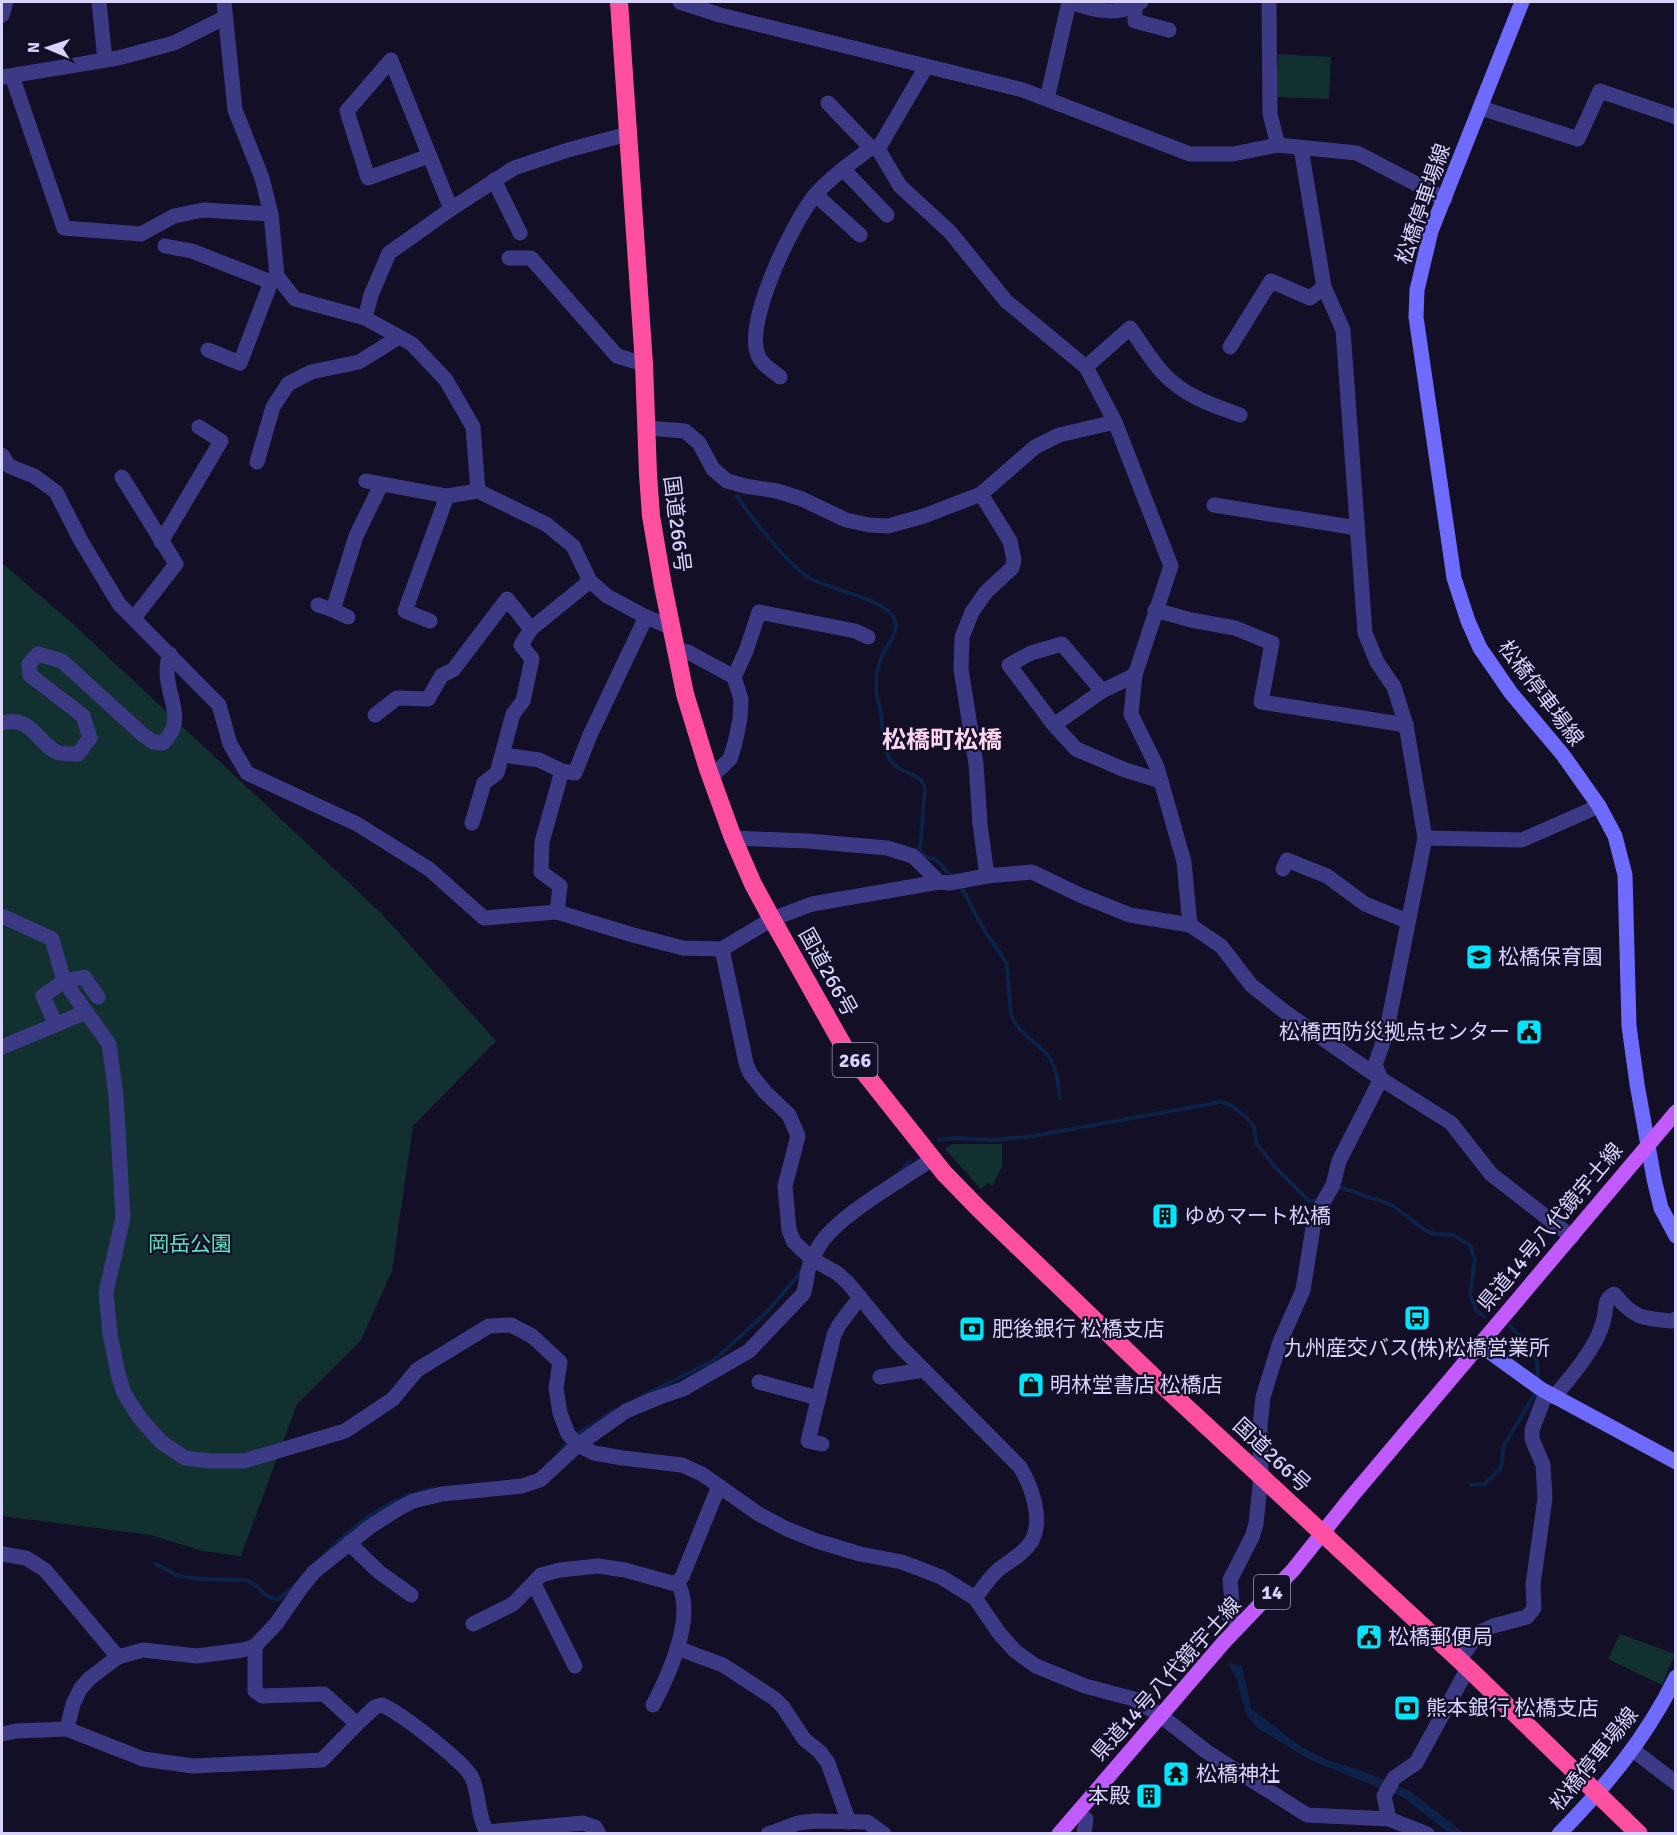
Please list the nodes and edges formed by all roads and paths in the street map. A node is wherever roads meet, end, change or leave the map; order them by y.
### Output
1 (6, 2) edge
2 (99, 2) edge
3 (224, 2) edge
4 (619, 2) edge
5 (680, 2) edge
6 (1069, 2) edge
7 (1137, 2) edge
8 (1269, 2) edge
9 (1522, 2) edge
10 (722, 8) edge
11 (2, 15) edge
12 (225, 18) junction
13 (1169, 30) dead end
14 (105, 60) junction
15 (926, 66) junction
16 (7, 77) edge
17 (1047, 99) junction
18 (828, 103) dead end
19 (1481, 108) junction
20 (1676, 117) edge
21 (628, 134) junction
22 (1278, 145) junction
23 (874, 148) junction
24 (1301, 148) junction
25 (429, 156) junction
26 (843, 169) junction
27 (494, 180) junction
28 (816, 195) junction
29 (1445, 199) junction
30 (451, 209) junction
31 (271, 214) junction
32 (887, 215) dead end
33 (520, 233) dead end
34 (860, 235) dead end
35 (165, 246) dead end
36 (509, 258) dead end
37 (274, 279) junction
38 (1324, 286) junction
39 (365, 318) junction
40 (399, 337) junction
41 (1230, 347) dead end
42 (208, 350) dead end
43 (644, 364) junction
44 (1086, 367) junction
45 (780, 377) dead end
46 (1240, 415) dead end
47 (1115, 422) junction
48 (199, 427) dead end
49 (647, 428) junction
50 (2, 455) edge
51 (256, 462) dead end
52 (122, 477) dead end
53 (478, 491) junction
54 (981, 494) junction
55 (447, 496) junction
56 (1214, 505) dead end
57 (1357, 528) junction
58 (161, 542) junction
59 (590, 581) junction
60 (318, 605) dead end
61 (333, 610) junction
62 (1155, 610) junction
63 (348, 617) dead end
64 (646, 617) junction
65 (134, 618) junction
66 (430, 621) dead end
67 (670, 627) junction
68 (531, 629) junction
69 (868, 637) dead end
70 (674, 649) junction
71 (170, 654) junction
72 (1135, 675) junction
73 (734, 677) junction
74 (1102, 691) junction
75 (375, 715) dead end
76 (2, 723) edge
77 (1054, 725) junction
78 (1406, 725) junction
79 (504, 755) junction
80 (562, 771) junction
81 (711, 777) junction
82 (1161, 781) junction
83 (1599, 806) junction
84 (472, 823) dead end
85 (733, 838) junction
86 (1425, 838) junction
87 (1283, 869) dead end
88 (987, 876) junction
89 (950, 882) junction
90 (557, 912) junction
91 (2, 916) edge
92 (772, 919) junction
93 (1407, 921) junction
94 (1190, 926) junction
95 (722, 949) junction
96 (64, 981) junction
97 (98, 998) dead end
98 (86, 1012) junction
99 (56, 1024) junction
100 (2, 1047) edge
101 (1381, 1079) junction
102 (1676, 1112) edge
103 (1647, 1144) junction
104 (932, 1159) junction
105 (1676, 1236) edge
106 (1572, 1237) junction
107 (812, 1259) junction
108 (860, 1297) junction
109 (1676, 1319) edge
110 (1479, 1345) junction
111 (924, 1370) junction
112 (880, 1377) dead end
113 (759, 1382) dead end
114 (1543, 1391) junction
115 (818, 1398) junction
116 (809, 1441) dead end
117 (578, 1445) junction
118 (1676, 1462) edge
119 (1260, 1475) junction
120 (719, 1485) junction
121 (1322, 1532) junction
122 (350, 1543) junction
123 (2, 1554) edge
124 (677, 1582) junction
125 (534, 1584) junction
126 (411, 1594) dead end
127 (975, 1598) junction
128 (472, 1624) dead end
129 (1240, 1625) junction
130 (255, 1646) junction
131 (677, 1648) junction
132 (118, 1657) junction
133 (1464, 1664) junction
134 (575, 1666) dead end
135 (1676, 1677) edge
136 (652, 1705) dead end
137 (1160, 1716) junction
138 (357, 1724) junction
139 (67, 1729) junction
140 (2, 1734) edge
141 (1633, 1750) junction
142 (1676, 1784) edge
143 (1598, 1794) junction
144 (1344, 1817) junction
145 (1389, 1819) junction
146 (849, 1821) junction
147 (487, 1833) edge
148 (599, 1833) edge
149 (768, 1833) edge
150 (884, 1833) edge
151 (1059, 1833) edge
152 (1344, 1833) edge
153 (1427, 1833) edge
154 (1559, 1833) edge
155 (1639, 1833) edge

1 - 11 street
2 - 14 street
3 - 12 street
4 - 21 highway, 国道266号 / 266
5 - 10 street
6 - 7 street
6 - 17 street
7 - 13 street
8 - 22 street
9 - 19 main road, 松橋停車場線
10 - 15 street
12 - 14 street
12 - 31 street
14 - 16 street
15 - 17 street
15 - 23 street
16 - 31 street
17 - 22 street
18 - 23 street
19 - 20 street
19 - 29 main road, 松橋停車場線
21 - 27 street
21 - 43 highway, 国道266号 / 266
22 - 24 street
23 - 26 street
23 - 44 street
24 - 29 street
24 - 38 street
25 - 25 street
25 - 30 street
26 - 28 street
26 - 32 street
27 - 30 street
27 - 33 street
28 - 34 street
28 - 45 street
29 - 83 main road, 松橋停車場線
30 - 39 street
31 - 37 street
35 - 37 street
36 - 43 street
37 - 39 street
37 - 42 street
38 - 41 street
38 - 57 street
39 - 40 street
40 - 51 street
40 - 53 street
43 - 49 highway, 国道266号 / 266
44 - 46 street
44 - 47 street
47 - 54 street
47 - 62 street
48 - 58 street
49 - 54 street
49 - 67 highway, 国道266号 / 266
50 - 65 street
52 - 58 street
53 - 55 street
53 - 59 street
54 - 88 street
55 - 61 street
55 - 66 street
56 - 57 street
57 - 78 street
58 - 65 street
59 - 64 street
59 - 68 street
60 - 61 street
61 - 63 street
62 - 72 street
62 - 78 street
64 - 67 street
64 - 80 street
65 - 71 street
67 - 70 highway, 国道266号 / 266
68 - 75 street
68 - 79 street
69 - 73 street
70 - 73 street
70 - 81 highway, 国道266号 / 266
71 - 76 street
71 - 90 street
72 - 74 street
72 - 82 street
73 - 81 street
74 - 77 street
74 - 77 street
77 - 82 street
78 - 86 street
79 - 80 street
79 - 84 street
80 - 90 street
81 - 85 highway, 国道266号 / 266
82 - 94 street
83 - 86 street
83 - 103 main road, 松橋停車場線
85 - 89 street
85 - 92 highway, 国道266号 / 266
86 - 93 street
87 - 93 street
88 - 89 street
88 - 94 street
89 - 92 street
90 - 95 street
91 - 96 street
92 - 95 street
92 - 104 highway, 国道266号 / 266
93 - 101 street
94 - 101 street
95 - 107 street
96 - 97 street
96 - 98 street
96 - 99 street
98 - 99 street
98 - 117 street
99 - 100 street
101 - 106 street
101 - 119 street
102 - 103 main road, 県道14号八代鏡宇土線 / 14
103 - 105 main road, 松橋停車場線
103 - 106 main road, 県道14号八代鏡宇土線 / 14
104 - 107 street
104 - 119 highway, 国道266号 / 266
106 - 110 main road, 県道14号八代鏡宇土線 / 14
107 - 108 street
107 - 117 street
108 - 111 street
108 - 115 street
109 - 114 street
110 - 114 main road
110 - 121 main road, 県道14号八代鏡宇土線 / 14
111 - 112 street
111 - 127 street
113 - 115 street
114 - 118 main road
114 - 133 street
115 - 116 street
117 - 120 street
117 - 122 street
119 - 121 highway, 国道266号 / 266
119 - 129 street
120 - 124 street
120 - 127 street
121 - 129 main road, 県道14号八代鏡宇土線 / 14
121 - 133 highway, 国道266号 / 266
122 - 126 street
122 - 130 street
123 - 132 street
124 - 125 street
124 - 131 street
125 - 128 street
125 - 134 street
127 - 137 street
129 - 137 main road, 県道14号八代鏡宇土線 / 14
130 - 132 street
130 - 138 street
131 - 136 street
131 - 146 street
132 - 139 street
133 - 143 highway, 国道266号 / 266
133 - 145 street
135 - 141 main road, 松橋停車場線
137 - 144 street
137 - 151 main road, 県道14号八代鏡宇土線 / 14
138 - 139 street
138 - 147 street
139 - 140 street
141 - 142 street
141 - 143 main road, 松橋停車場線
143 - 154 main road, 松橋停車場線
143 - 155 highway, 国道266号 / 266
144 - 145 street
144 - 152 street
145 - 153 street
146 - 149 street
146 - 150 street
147 - 148 street

